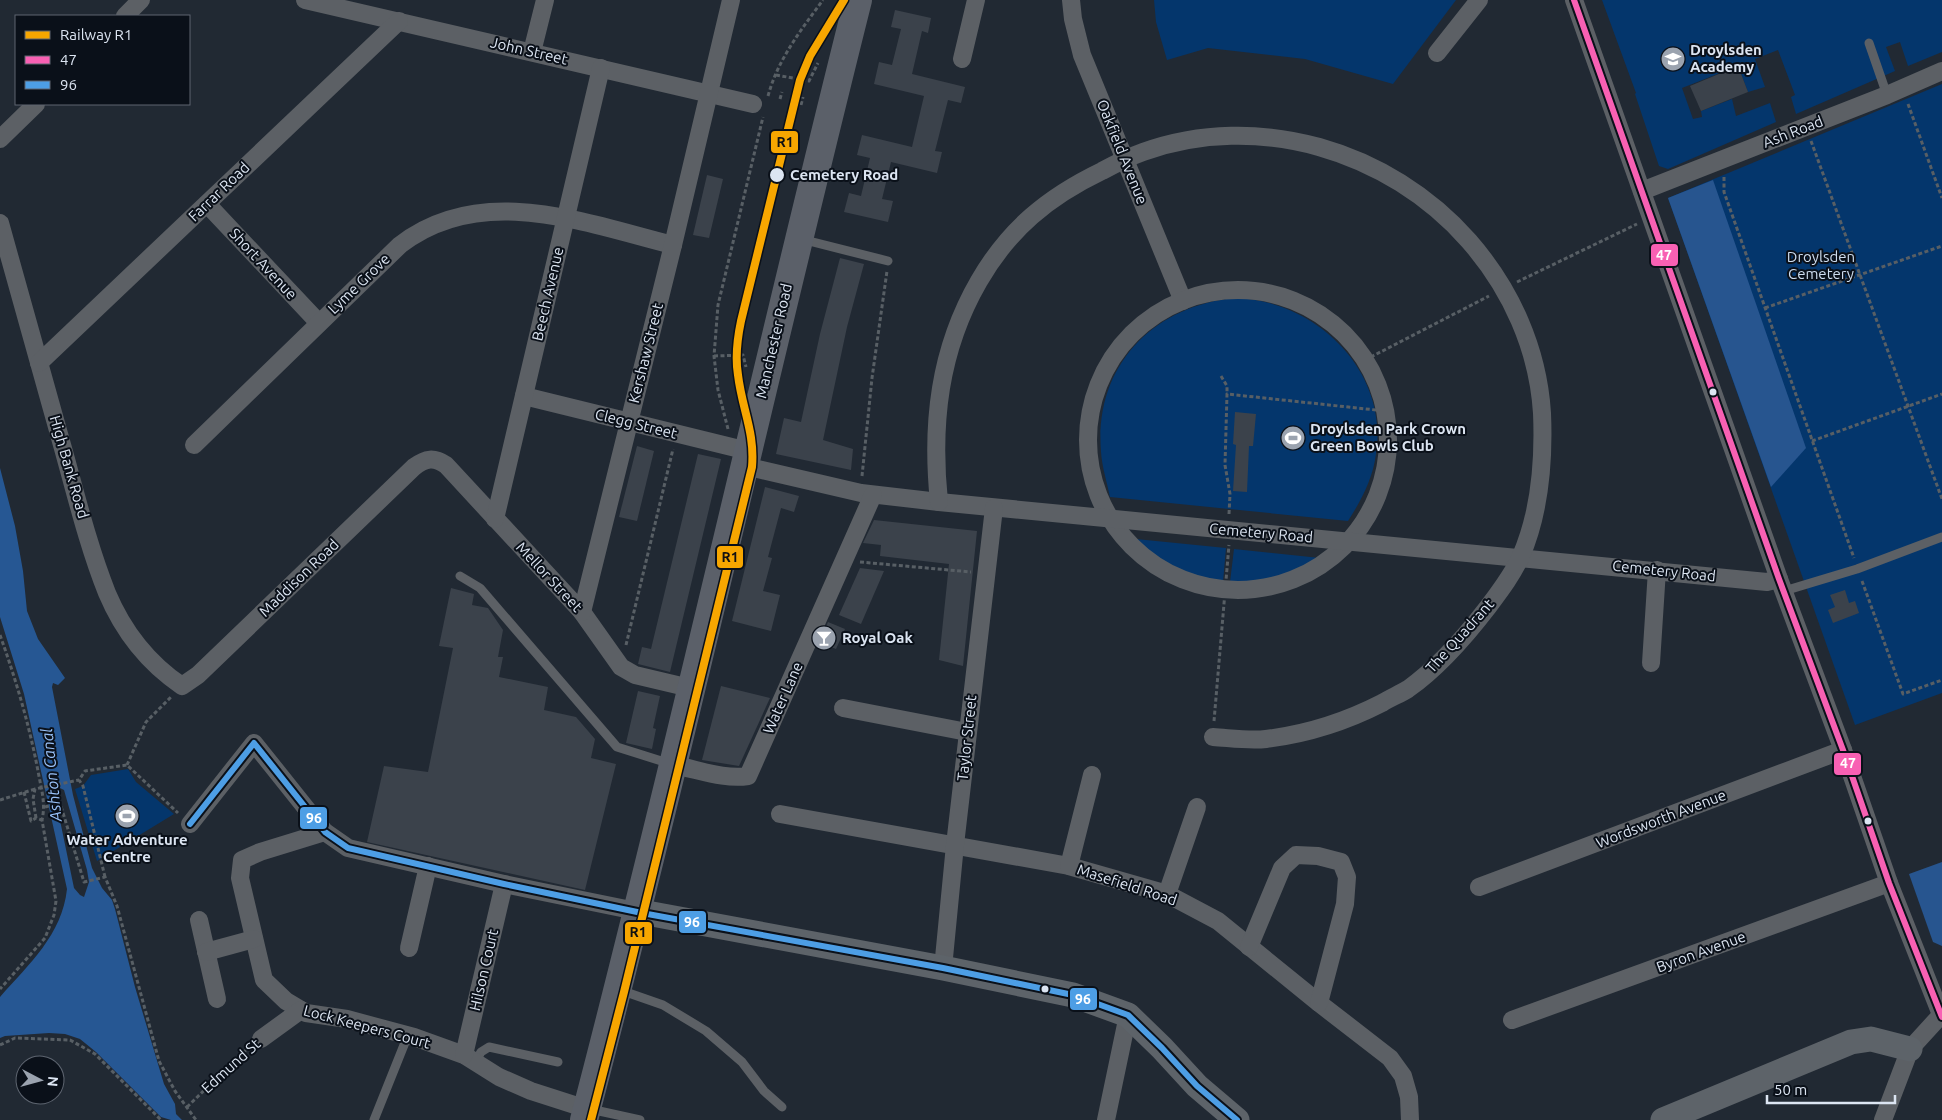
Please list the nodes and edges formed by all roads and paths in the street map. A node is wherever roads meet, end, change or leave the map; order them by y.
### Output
1 (141, 0) edge
2 (305, 0) edge
3 (544, 0) edge
4 (731, 0) edge
5 (823, 0) edge
6 (858, 0) edge
7 (976, 0) edge
8 (1071, 0) edge
9 (1479, 0) edge
10 (1574, 0) edge
11 (126, 15) edge
12 (399, 22) junction
13 (1869, 43) dead end
14 (532, 52) junction
15 (1436, 53) dead end
16 (962, 59) dead end
17 (601, 68) junction
18 (1942, 70) edge
19 (776, 75) junction
20 (809, 81) dead end
21 (782, 92) dead end
22 (709, 94) junction
23 (1886, 95) junction
24 (803, 97) dead end
25 (780, 99) dead end
26 (1907, 101) dead end
27 (762, 104) junction
28 (35, 105) edge
29 (802, 105) dead end
30 (1820, 137) dead end
31 (0, 139) edge
32 (1811, 140) junction
33 (1802, 144) dead end
34 (1125, 160) junction
35 (1732, 174) dead end
36 (1642, 191) junction
37 (1942, 198) edge
38 (207, 204) junction
39 (566, 218) junction
40 (0, 223) edge
41 (798, 239) junction
42 (673, 245) junction
43 (1942, 246) edge
44 (888, 261) joint
45 (1860, 274) junction
46 (1183, 300) junction
47 (1765, 308) junction
48 (319, 323) junction
49 (714, 356) junction
50 (39, 363) junction
51 (746, 371) dead end
52 (1221, 376) dead end
53 (1228, 394) junction
54 (1942, 394) edge
55 (524, 396) junction
56 (1908, 406) junction
57 (1385, 411) junction
58 (629, 422) junction
59 (676, 434) junction
60 (1812, 441) junction
61 (194, 445) dead end
62 (741, 451) junction
63 (414, 467) joint
64 (867, 494) junction
65 (1942, 499) edge
66 (939, 502) junction
67 (994, 508) junction
68 (495, 519) junction
69 (1107, 519) junction
70 (1231, 530) junction
71 (1942, 537) edge
72 (1348, 541) junction
73 (1520, 557) junction
74 (844, 560) junction
75 (1657, 570) junction
76 (1858, 570) junction
77 (986, 574) junction
78 (460, 576) dead end
79 (1781, 585) junction
80 (1224, 591) junction
81 (582, 612) junction
82 (0, 635) edge
83 (1651, 663) dead end
84 (621, 667) junction
85 (1942, 680) edge
86 (182, 686) junction
87 (690, 688) junction
88 (844, 708) dead end
89 (967, 732) junction
90 (1212, 736) joint
91 (1843, 750) junction
92 (127, 765) junction
93 (673, 765) junction
94 (1092, 775) dead end
95 (78, 780) junction
96 (35, 789) junction
97 (24, 792) junction
98 (0, 800) edge
99 (46, 807) junction
100 (1196, 807) dead end
101 (780, 814) dead end
102 (36, 818) junction
103 (42, 820) junction
104 (190, 824) joint
105 (325, 832) junction
106 (955, 845) junction
107 (428, 866) junction
108 (1069, 866) junction
109 (105, 877) junction
110 (1889, 883) junction
111 (504, 884) junction
112 (1479, 887) dead end
113 (1167, 894) junction
114 (636, 912) junction
115 (199, 920) dead end
116 (254, 939) junction
117 (1249, 947) junction
118 (409, 948) dead end
119 (206, 952) junction
120 (943, 968) junction
121 (0, 989) edge
122 (618, 990) junction
123 (217, 998) dead end
124 (1319, 1004) junction
125 (301, 1010) junction
126 (1128, 1015) junction
127 (1942, 1015) edge
128 (1512, 1020) dead end
129 (408, 1035) junction
130 (261, 1039) joint
131 (0, 1045) edge
132 (1910, 1049) junction
133 (470, 1059) junction
134 (558, 1062) dead end
135 (187, 1107) junction
136 (782, 1108) dead end
137 (586, 1114) edge
138 (161, 1120) edge
139 (196, 1120) edge
140 (374, 1120) edge
141 (640, 1120) edge
142 (1106, 1120) edge
143 (1237, 1120) edge
144 (1410, 1120) edge
145 (1663, 1120) edge
146 (1883, 1120) edge

1 - 11 street
2 - 12 street, John Street
3 - 14 street
4 - 22 street, Kershaw Street
5 - 19 path
6 - 41 main road, Manchester Road
7 - 16 street
8 - 34 street, Oakfield Avenue
9 - 15 street
10 - 36 street
12 - 14 street, John Street
12 - 38 street, Farrar Road
13 - 23 lane
14 - 17 street, John Street
17 - 22 street, John Street
17 - 39 street, Beech Avenue
18 - 23 street, Ash Road
19 - 20 path
19 - 27 path
21 - 25 path
22 - 27 street, John Street
22 - 42 street, Kershaw Street
23 - 36 street, Ash Road
24 - 29 path
26 - 37 path
27 - 49 path
28 - 31 street
30 - 32 path
32 - 33 path
32 - 45 path
34 - 46 street, Oakfield Avenue
34 - 66 street, The Quadrant
34 - 73 street, The Quadrant
35 - 47 path
36 - 79 street
38 - 48 street, Short Avenue
38 - 50 street, Farrar Road
39 - 42 street, Lyme Grove
39 - 48 street, Lyme Grove
39 - 55 street, Beech Avenue
40 - 50 street, High Bank Road
41 - 44 lane
41 - 62 main road, Manchester Road
42 - 58 street, Kershaw Street
43 - 45 path
44 - 64 path
45 - 47 path
45 - 56 path
46 - 57 street
46 - 69 street
47 - 60 path
48 - 61 street, Lyme Grove
49 - 51 path
49 - 62 path
50 - 86 street, High Bank Road
52 - 53 path
53 - 57 path
53 - 70 path
54 - 56 path
55 - 58 street, Clegg Street
55 - 68 street, Beech Avenue
56 - 60 path
56 - 65 path
57 - 72 street
58 - 59 street, Clegg Street
58 - 81 street, Kershaw Street
59 - 62 street, Clegg Street
59 - 84 path
60 - 76 path
62 - 64 street, Cemetery Road
62 - 87 main road, Manchester Road
63 - 68 street, Mellor Street
63 - 86 street, Maddison Road
64 - 66 street, Cemetery Road
64 - 74 street, Water Lane
66 - 67 street, Cemetery Road
67 - 69 street, Cemetery Road
67 - 77 street, Taylor Street
68 - 81 street, Mellor Street
69 - 70 street, Cemetery Road
69 - 80 street
70 - 72 street, Cemetery Road
70 - 80 path
71 - 76 lane
72 - 73 street, Cemetery Road
72 - 80 street
73 - 75 street, Cemetery Road
73 - 90 street, The Quadrant
74 - 77 path
74 - 93 street, Water Lane
75 - 79 street, Cemetery Road
75 - 83 street
76 - 79 lane
76 - 85 path
77 - 89 street, Taylor Street
78 - 93 lane
79 - 91 street
80 - 90 path
81 - 84 street, Mellor Street
82 - 99 path
84 - 87 street
86 - 92 path
87 - 93 main road, Manchester Road
88 - 89 street
89 - 106 street, Taylor Street
91 - 110 street
91 - 112 street, Wordsworth Avenue
92 - 95 path
92 - 104 path
93 - 114 main road, Manchester Road
94 - 108 street
95 - 96 path, bridge
95 - 109 path
96 - 97 path
96 - 102 path, bridge
97 - 98 path
97 - 102 path
99 - 103 path
99 - 109 path
100 - 113 street
101 - 106 street, Masefield Road
102 - 103 path
103 - 121 path
104 - 105 street
105 - 107 street
105 - 116 street, Lock Keepers Court
106 - 108 street, Masefield Road
106 - 120 street, Taylor Street
107 - 111 street
107 - 118 street
108 - 113 street, Masefield Road
109 - 135 path
110 - 127 street
110 - 128 street, Byron Avenue
111 - 114 street
111 - 133 street, Hilson Court
113 - 117 street, Masefield Road
114 - 120 street
114 - 122 main road, Manchester Road
115 - 119 street
116 - 119 street
116 - 125 street, Lock Keepers Court
117 - 124 street, Masefield Road
117 - 124 street
119 - 123 street
120 - 126 street
122 - 136 lane
122 - 137 main road, Manchester Road
124 - 144 street, Masefield Road
125 - 129 street, Lock Keepers Court
125 - 130 street, Edmund St
126 - 142 street
126 - 143 street
127 - 132 street
129 - 133 street, Lock Keepers Court
129 - 140 lane
130 - 135 path, Edmund St
131 - 138 path
132 - 145 street
132 - 146 street
133 - 134 lane
133 - 137 street, Lock Keepers Court
135 - 139 path
137 - 141 lane

